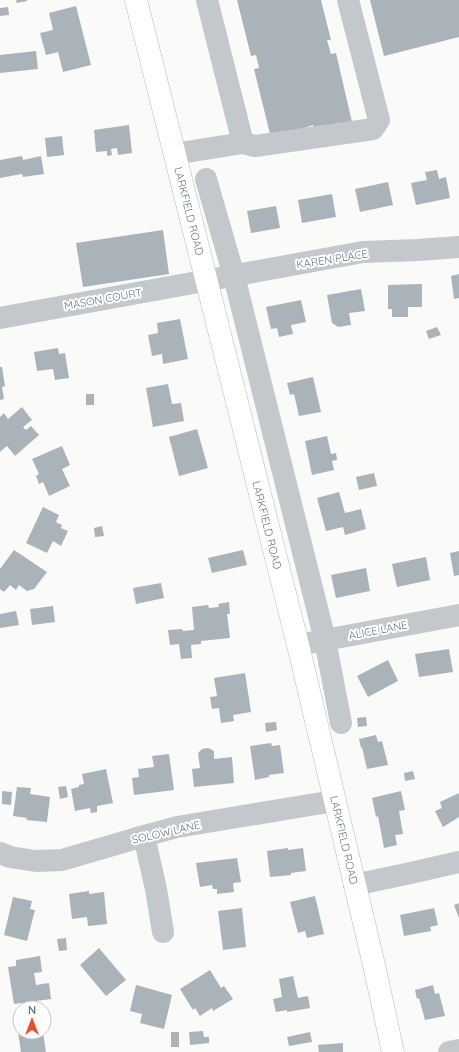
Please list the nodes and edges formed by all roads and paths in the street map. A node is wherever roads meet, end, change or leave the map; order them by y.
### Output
1 (136, 0) edge
2 (206, 0) edge
3 (348, 0) edge
4 (243, 143) junction
5 (174, 154) junction
6 (206, 179) dead end
7 (459, 247) edge
8 (234, 276) junction
9 (206, 280) junction
10 (0, 318) edge
11 (459, 615) edge
12 (325, 640) junction
13 (298, 645) junction
14 (341, 723) dead end
15 (334, 801) junction
16 (144, 836) junction
17 (0, 853) edge
18 (459, 862) edge
19 (354, 885) junction
20 (163, 932) dead end
21 (459, 1050) edge
22 (392, 1052) edge
23 (449, 1052) edge

1 - 5 main road, LARKFIELD ROAD
2 - 4 street
3 - 4 street
4 - 5 street
5 - 9 main road, LARKFIELD ROAD
6 - 8 street
7 - 8 street, KAREN PLACE
8 - 9 street, KAREN PLACE
8 - 12 street
9 - 10 street, MASON COURT
9 - 13 main road, LARKFIELD ROAD
11 - 12 street, ALICE LANE
12 - 13 street, ALICE LANE
12 - 14 street
13 - 15 main road, LARKFIELD ROAD
15 - 16 street, SOLOW LANE
15 - 19 main road, LARKFIELD ROAD
16 - 17 street, SOLOW LANE
16 - 20 street
18 - 19 street
19 - 22 main road, LARKFIELD ROAD
21 - 23 street

